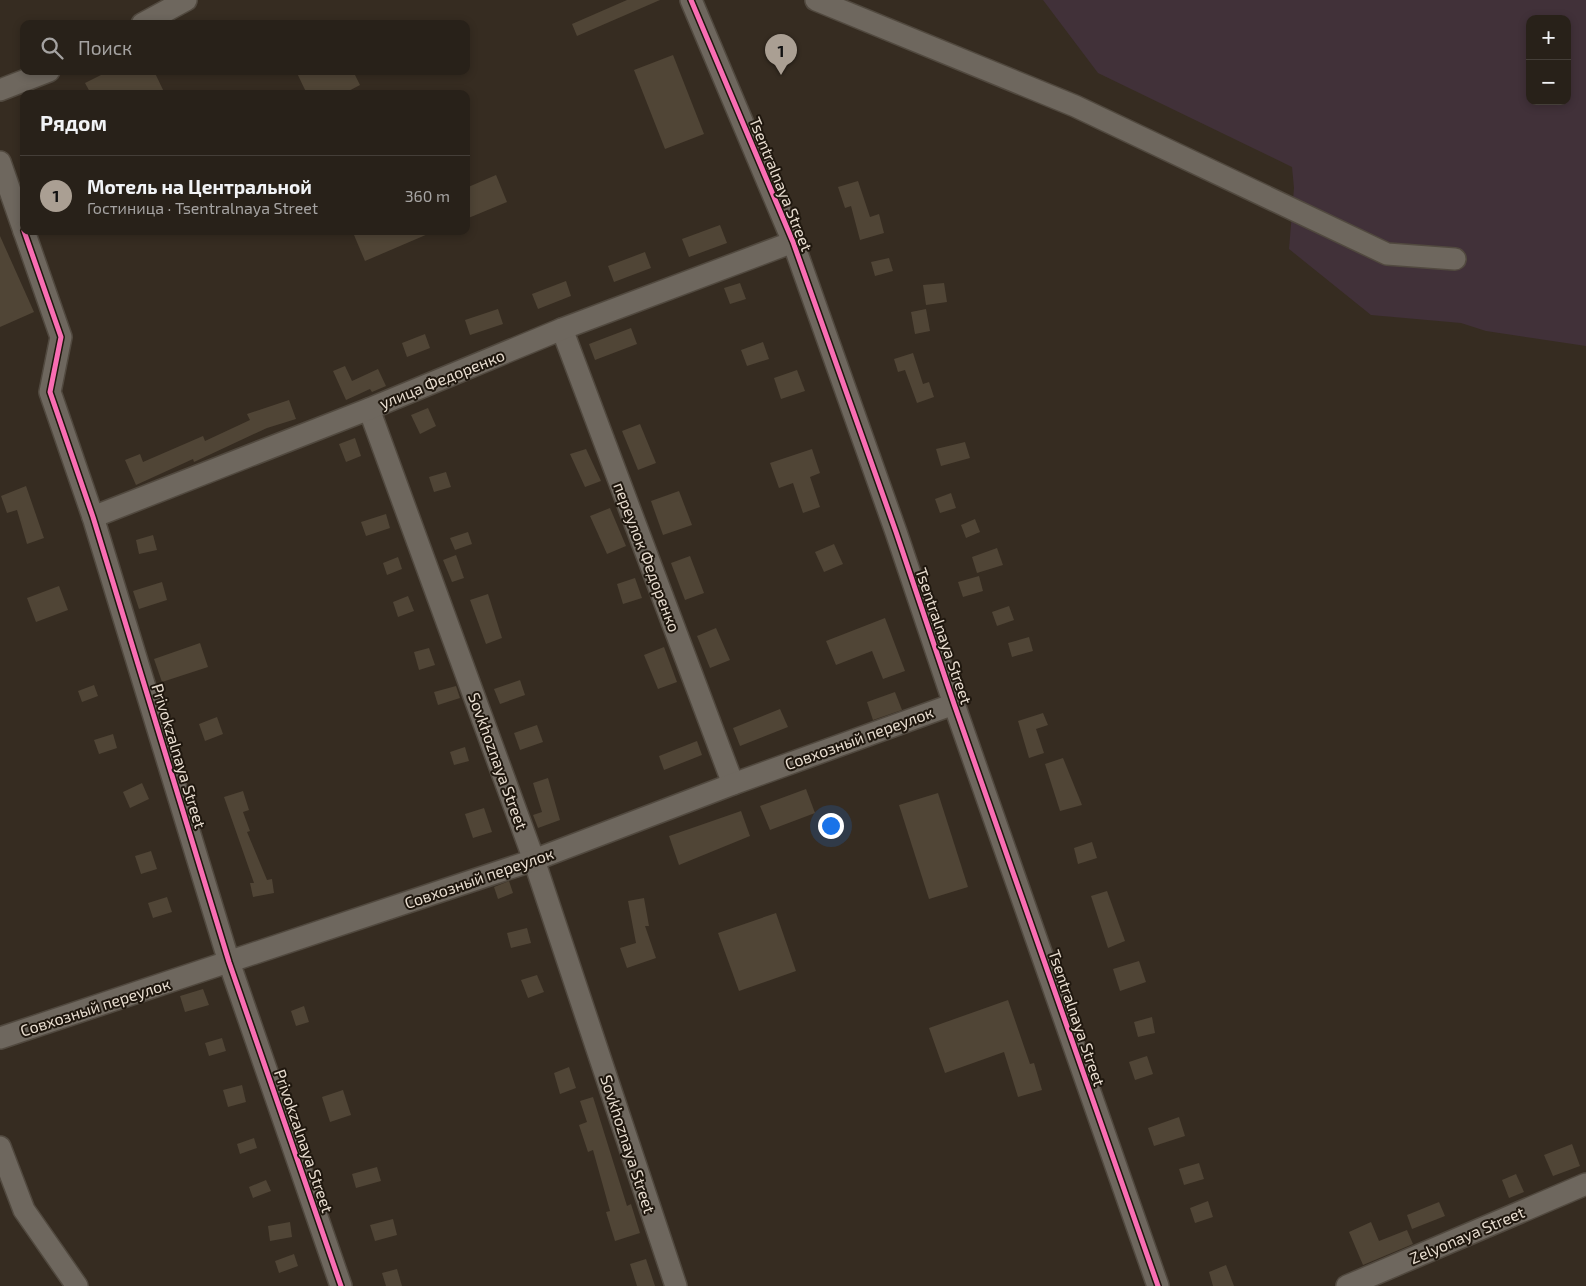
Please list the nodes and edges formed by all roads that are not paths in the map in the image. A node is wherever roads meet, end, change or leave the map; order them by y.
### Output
1 (186, 0) edge
2 (691, 0) edge
3 (816, 0) edge
4 (149, 20) edge
5 (39, 75) edge
6 (0, 90) edge
7 (0, 162) edge
8 (20, 220) edge
9 (25, 235) edge
10 (793, 242) junction
11 (1455, 259) dead end
12 (562, 329) junction
13 (370, 409) junction
14 (92, 517) junction
15 (954, 704) junction
16 (733, 784) junction
17 (534, 860) junction
18 (229, 962) junction
19 (0, 1038) edge
20 (0, 1147) edge
21 (1586, 1184) edge
22 (77, 1286) edge
23 (341, 1286) edge
24 (676, 1286) edge
25 (1158, 1286) edge
26 (1347, 1286) edge

1 - 4 street
2 - 10 street, Tsentralnaya Street
3 - 11 street
5 - 6 street
7 - 8 street, Privokzalnaya Street
9 - 14 street, Privokzalnaya Street
10 - 12 street, улица Федоренко
10 - 15 street, Tsentralnaya Street
12 - 13 street, улица Федоренко
12 - 16 street, переулок Федоренко
13 - 14 street, улица Федоренко
13 - 17 street, Sovkhoznaya Street
14 - 18 street, Privokzalnaya Street
15 - 16 street, Совхозный переулок
15 - 25 street, Tsentralnaya Street
16 - 17 street, Совхозный переулок
17 - 18 street, Совхозный переулок
17 - 24 street, Sovkhoznaya Street
18 - 19 street, Совхозный переулок
18 - 23 street, Privokzalnaya Street
20 - 22 street
21 - 26 street, Zelyonaya Street

